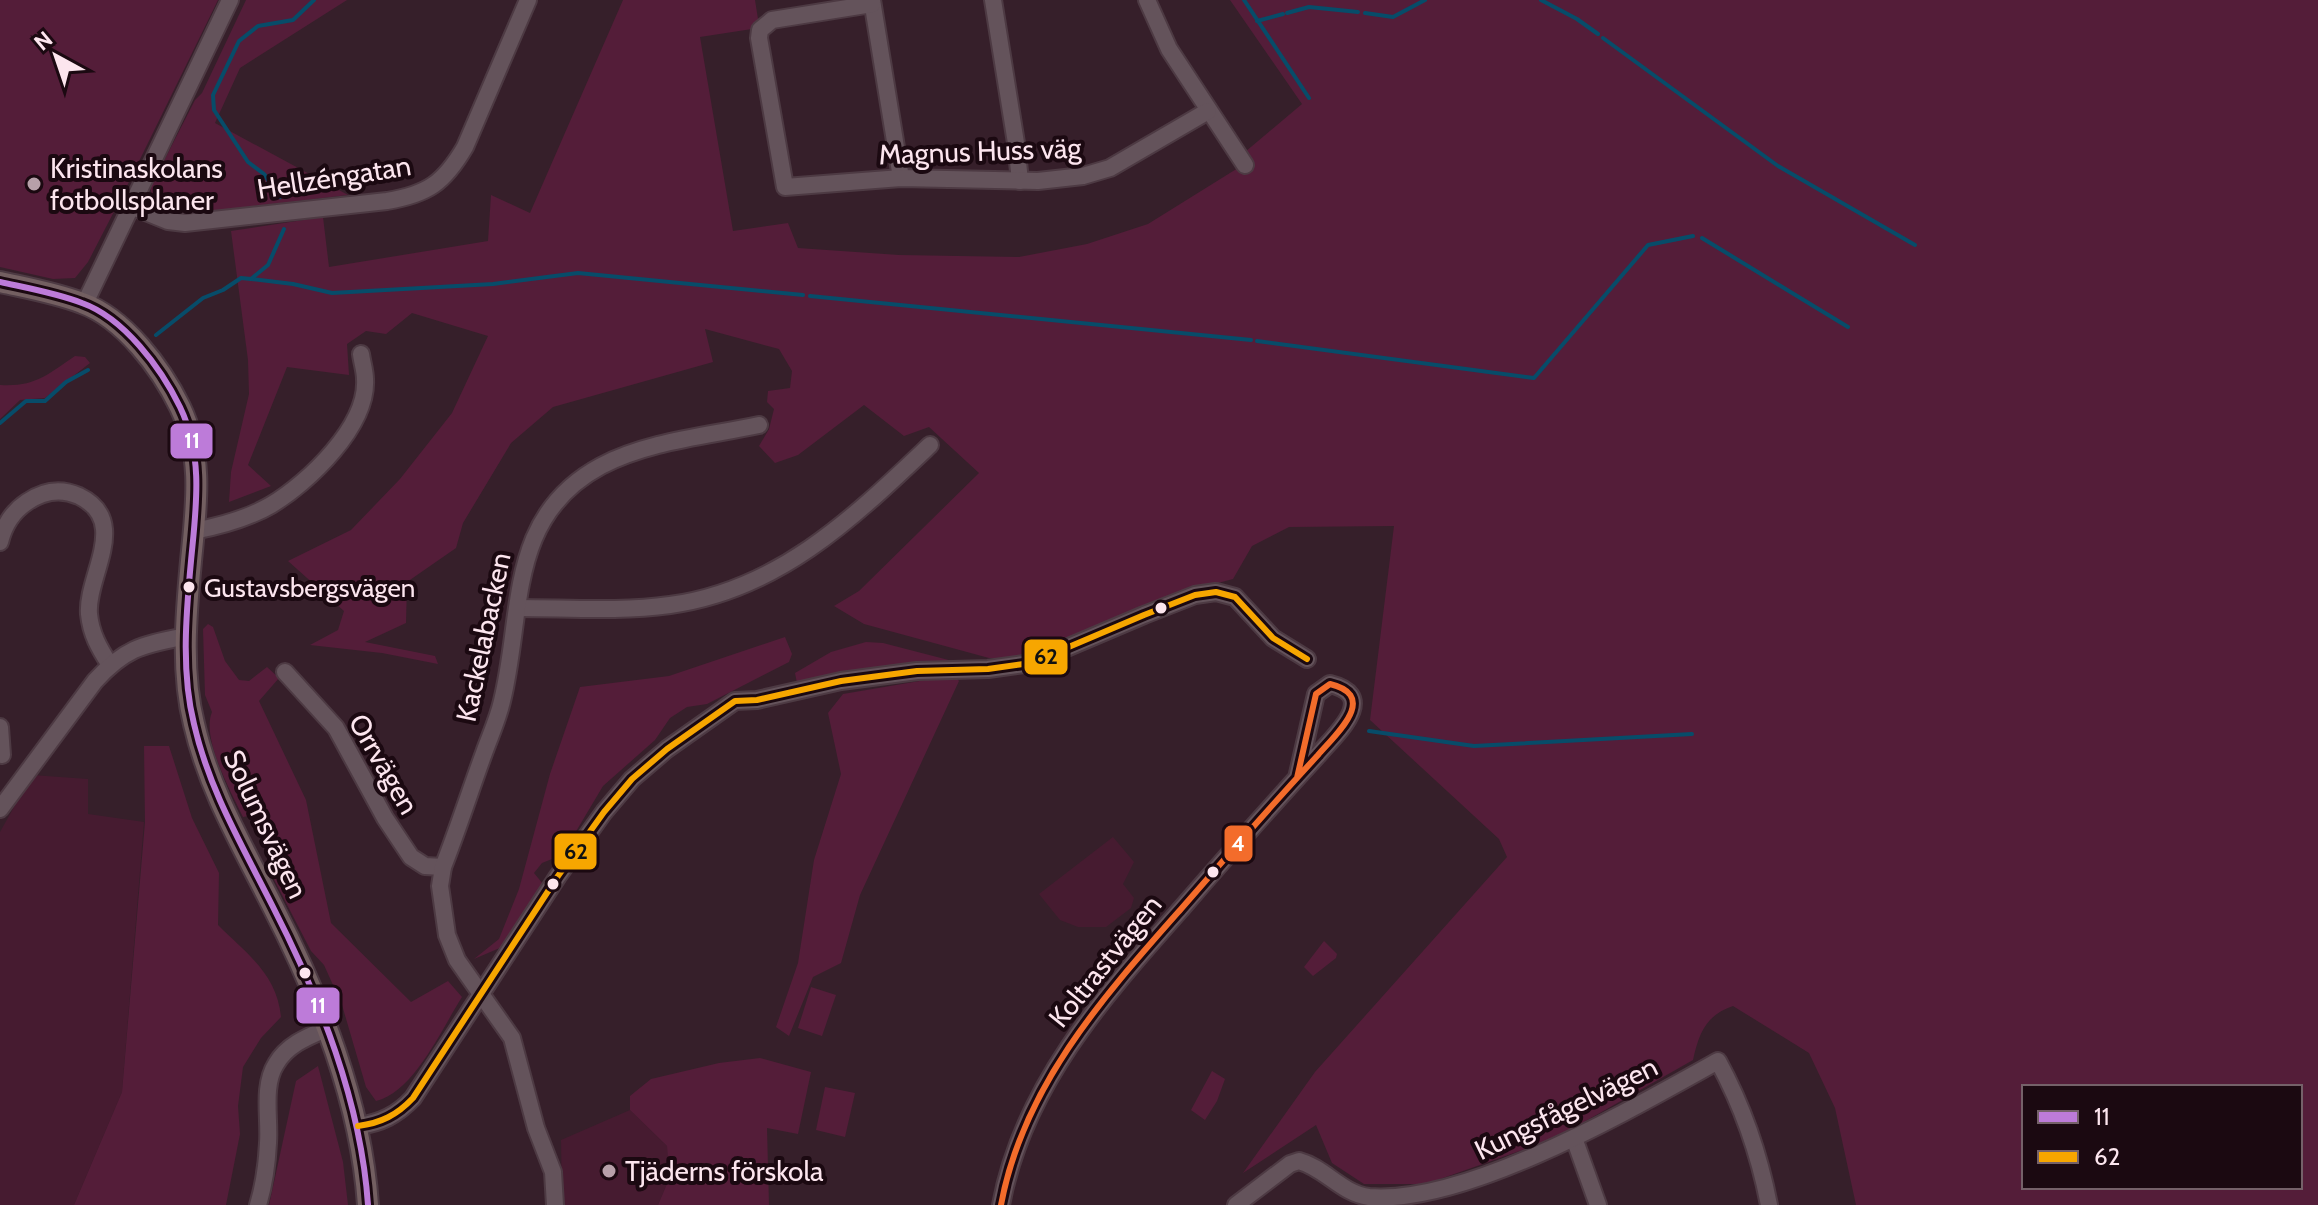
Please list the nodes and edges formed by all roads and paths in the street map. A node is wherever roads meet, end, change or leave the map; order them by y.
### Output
1 (230, 0) edge
2 (528, 0) edge
3 (993, 0) edge
4 (1147, 0) edge
5 (872, 2) edge
6 (1208, 111) junction
7 (1245, 165) dead end
8 (901, 178) junction
9 (1020, 181) junction
10 (131, 206) junction
11 (0, 282) edge
12 (85, 303) junction
13 (361, 354) dead end
14 (759, 425) dead end
15 (930, 445) dead end
16 (194, 531) junction
17 (0, 542) edge
18 (518, 608) junction
19 (186, 636) junction
20 (1307, 659) dead end
21 (110, 665) junction
22 (285, 672) dead end
23 (0, 727) edge
24 (2, 755) edge
25 (1297, 778) junction
26 (0, 809) edge
27 (443, 867) junction
28 (481, 995) junction
29 (326, 1029) junction
30 (358, 1126) junction
31 (1574, 1138) junction
32 (1431, 1199) edge
33 (258, 1205) edge
34 (368, 1205) edge
35 (555, 1205) edge
36 (1001, 1205) edge
37 (1236, 1205) edge
38 (1598, 1205) edge
39 (1769, 1205) edge

1 - 10 street
2 - 10 street, Hellzéngatan
3 - 9 street
4 - 6 street
5 - 8 street
5 - 8 street, Magnus Huss väg
6 - 7 street
6 - 9 street, Magnus Huss väg
8 - 9 street, Magnus Huss väg
10 - 12 street
11 - 12 main road
12 - 16 main road, Solumsvägen
13 - 16 street
14 - 18 street, Kackelabacken
15 - 18 street
16 - 19 main road, Solumsvägen
17 - 21 street
18 - 27 street, Kackelabacken
19 - 21 street
19 - 29 main road, Solumsvägen
20 - 28 street
21 - 26 street
22 - 27 street, Orrvägen
23 - 24 street
25 - 25 street, Koltrastvägen
25 - 36 street, Koltrastvägen
27 - 28 street, Kackelabacken
28 - 30 street
28 - 35 street, Kackelabacken
29 - 30 main road, Solumsvägen
29 - 33 street
30 - 34 main road, Solumsvägen
31 - 32 street, Kungsfågelvägen
31 - 38 street
31 - 39 street, Kungsfågelvägen
32 - 37 street, Kungsfågelvägen

